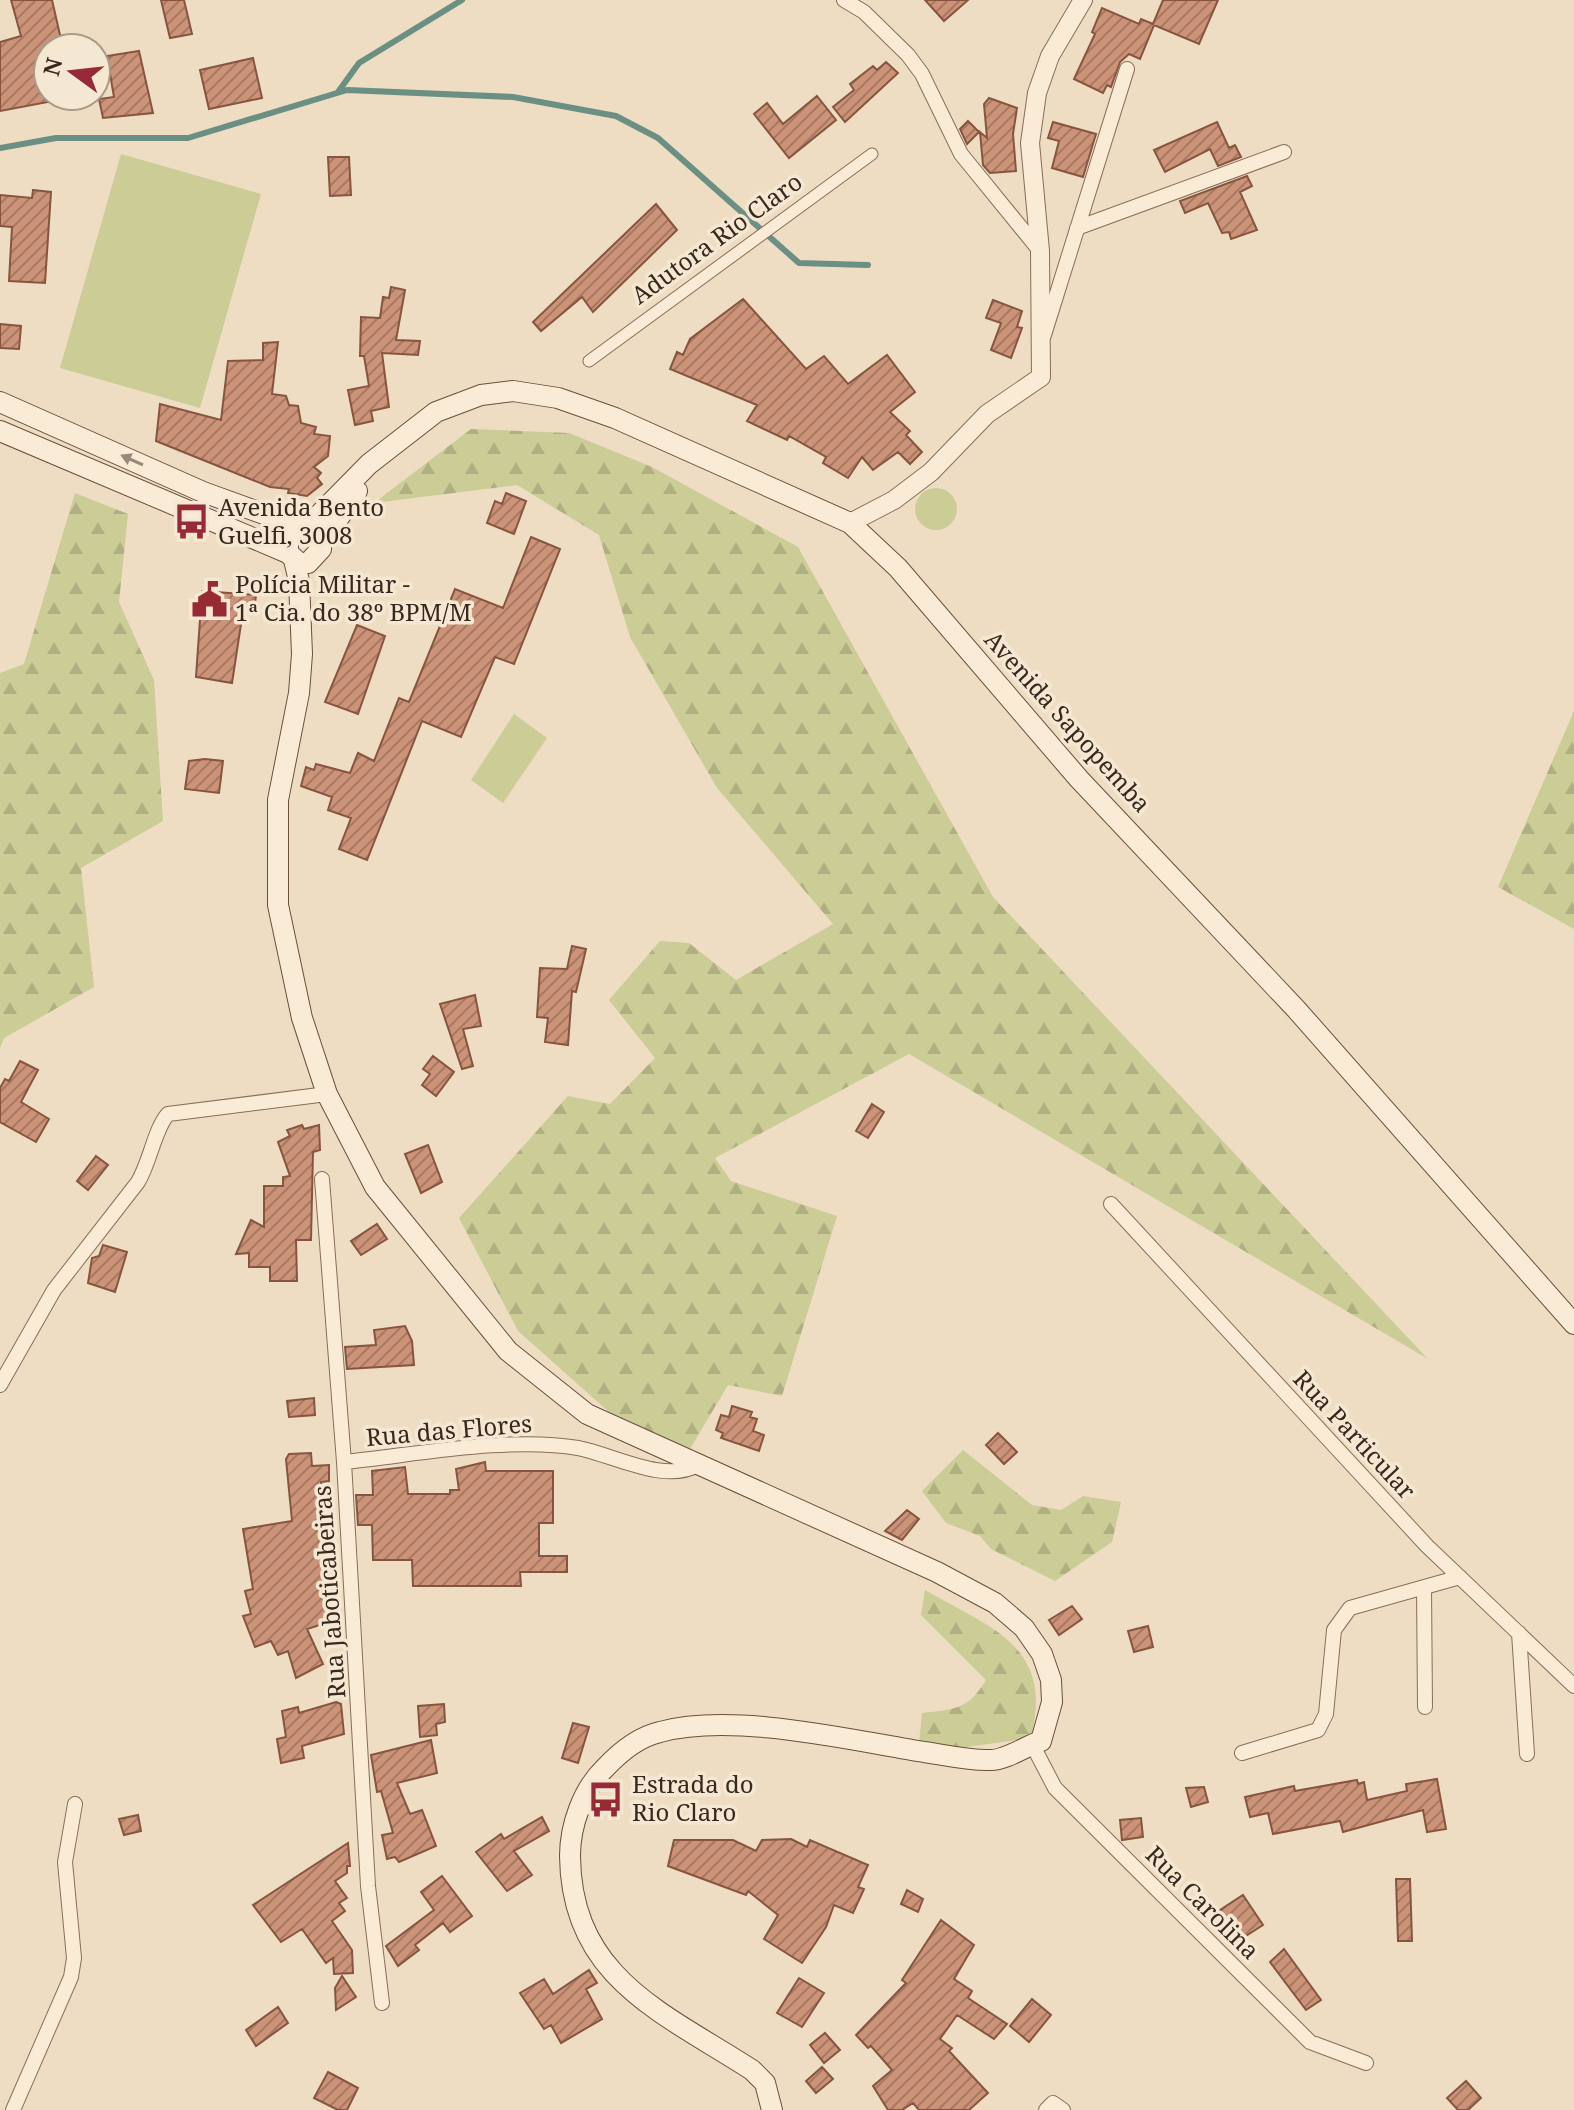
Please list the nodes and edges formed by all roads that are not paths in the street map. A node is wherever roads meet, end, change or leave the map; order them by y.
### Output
1 (844, 0) edge
2 (1083, 0) edge
3 (1127, 69) dead end
4 (1284, 152) dead end
5 (872, 154) dead end
6 (1077, 228) junction
7 (1040, 251) junction
8 (1043, 340) junction
9 (589, 361) dead end
10 (0, 402) edge
11 (0, 431) edge
12 (397, 442) junction
13 (850, 523) junction
14 (302, 529) junction
15 (319, 551) junction
16 (291, 556) junction
17 (302, 616) junction
18 (327, 1094) junction
19 (322, 1179) dead end
20 (1111, 1204) dead end
21 (1574, 1324) edge
22 (0, 1385) edge
23 (344, 1462) junction
24 (698, 1465) junction
25 (1460, 1577) junction
26 (1424, 1587) junction
27 (1519, 1633) junction
28 (1574, 1686) edge
29 (1425, 1707) dead end
30 (1032, 1744) junction
31 (1242, 1753) dead end
32 (1527, 1754) dead end
33 (75, 1804) dead end
34 (382, 2003) dead end
35 (1366, 2063) dead end
36 (13, 2110) edge
37 (772, 2110) edge
38 (1046, 2110) edge
39 (1063, 2110) edge

1 - 7 street
2 - 7 street
3 - 6 street
4 - 6 street
5 - 9 street, Adutora Rio Claro
6 - 8 street
7 - 8 street
8 - 13 street
14 -> 10 main road
11 - 16 main road
12 - 13 main road, Avenida Sapopemba
12 - 14 main road, Avenida Sapopemba
12 - 15 main road, Avenida Sapopemba
13 - 21 main road, Avenida Sapopemba
14 - 15 main road
14 - 16 main road
15 - 16 main road
15 - 17 main road
16 - 17 main road
17 - 18 main road
18 - 22 street
18 - 24 main road
19 - 23 street, Rua Jaboticabeiras
20 - 25 street, Rua Particular
23 - 24 street, Rua das Flores
23 - 34 street, Rua Jaboticabeiras
24 - 30 main road
25 - 26 street
25 - 27 street, Rua Particular
26 - 29 street
26 - 31 street
27 - 28 street, Rua Particular
27 - 32 street
30 - 35 street, Rua Carolina
30 - 37 main road
33 - 36 street
38 - 39 street

